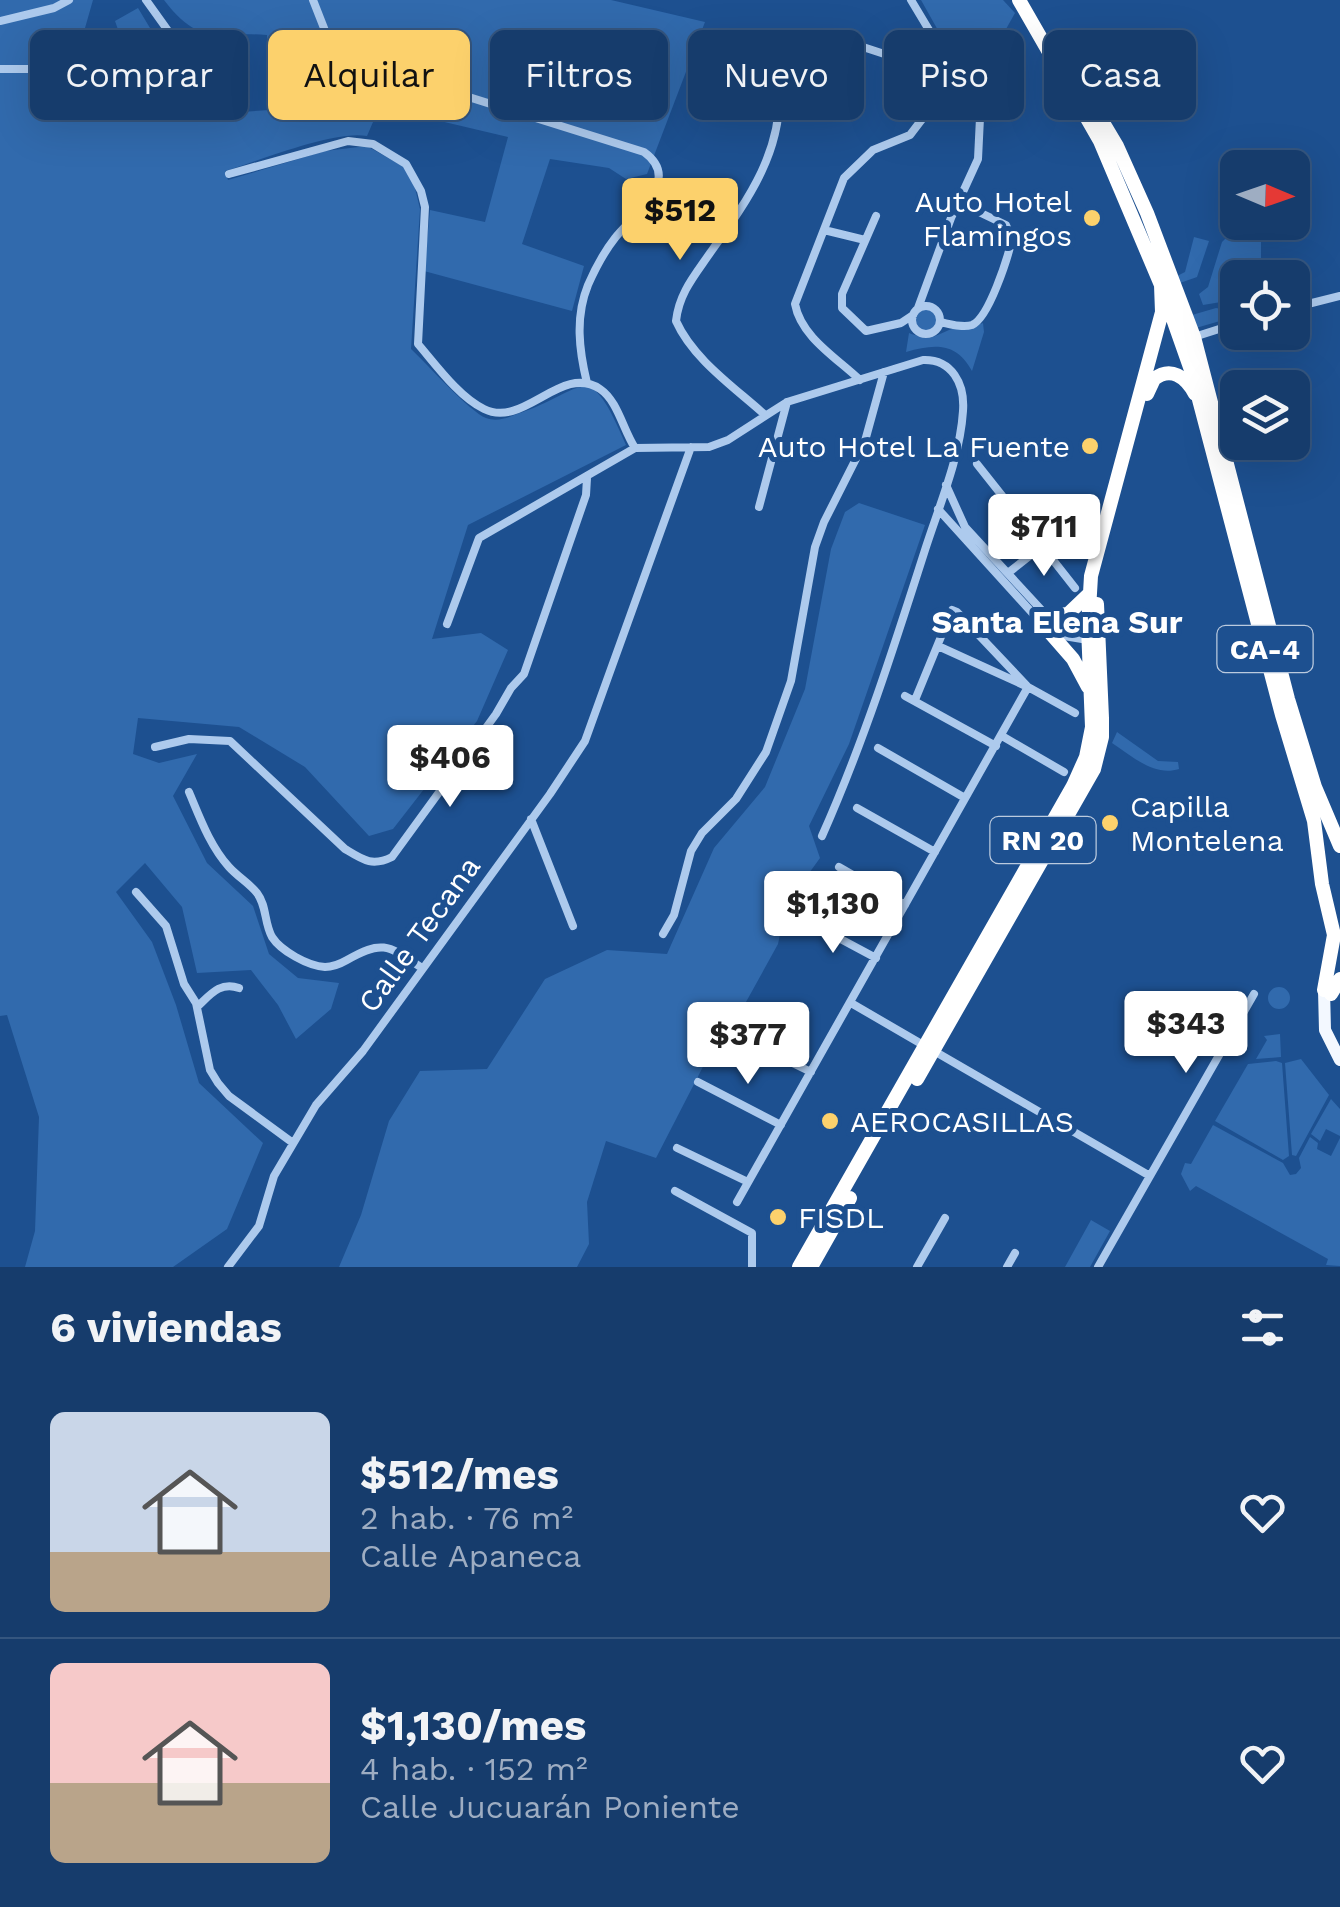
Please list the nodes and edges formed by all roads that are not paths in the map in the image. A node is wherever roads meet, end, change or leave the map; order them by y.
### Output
1 (68, 0) edge
2 (146, 0) edge
3 (314, 0) edge
4 (911, 0) edge
5 (1019, 0) edge
6 (1030, 0) edge
7 (0, 21) edge
8 (168, 30) edge
9 (930, 30) edge
10 (0, 69) edge
11 (30, 69) edge
12 (780, 120) edge
13 (921, 120) edge
14 (979, 120) edge
15 (229, 174) dead end
16 (958, 202) junction
17 (876, 216) dead end
18 (824, 230) junction
19 (865, 240) junction
20 (1162, 284) junction
21 (922, 291) junction
22 (1340, 296) edge
23 (1310, 304) edge
24 (935, 308) junction
25 (916, 312) junction
26 (940, 322) junction
27 (901, 323) junction
28 (1220, 329) edge
29 (918, 332) junction
30 (1194, 337) junction
31 (1147, 367) junction
32 (884, 372) junction
33 (1162, 373) junction
34 (860, 380) junction
35 (587, 383) junction
36 (786, 402) junction
37 (764, 414) junction
38 (1203, 415) junction
39 (691, 447) junction
40 (635, 448) junction
41 (976, 464) dead end
42 (587, 478) junction
43 (946, 484) junction
44 (759, 507) dead end
45 (938, 508) junction
46 (1042, 546) junction
47 (1008, 573) junction
48 (1082, 591) junction
49 (1046, 621) junction
50 (447, 624) dead end
51 (1088, 634) junction
52 (938, 646) junction
53 (1028, 687) junction
54 (905, 696) dead end
55 (1092, 697) junction
56 (915, 700) junction
57 (1076, 713) dead end
58 (1002, 736) junction
59 (996, 746) junction
60 (155, 747) dead end
61 (878, 748) dead end
62 (1064, 772) dead end
63 (190, 792) dead end
64 (966, 798) junction
65 (858, 808) dead end
66 (531, 819) junction
67 (822, 836) dead end
68 (1340, 846) edge
69 (935, 852) junction
70 (1318, 858) junction
71 (839, 868) dead end
72 (1322, 884) junction
73 (136, 892) dead end
74 (905, 905) junction
75 (1340, 910) edge
76 (807, 921) dead end
77 (1340, 924) edge
78 (573, 926) dead end
79 (663, 934) dead end
80 (876, 958) junction
81 (422, 968) junction
82 (1340, 979) edge
83 (239, 988) dead end
84 (1254, 994) dead end
85 (1327, 998) junction
86 (851, 1003) junction
87 (197, 1007) junction
88 (731, 1034) dead end
89 (930, 1048) junction
90 (1340, 1048) edge
91 (1340, 1060) edge
92 (811, 1072) junction
93 (698, 1082) dead end
94 (781, 1125) junction
95 (292, 1142) junction
96 (677, 1148) dead end
97 (1150, 1176) junction
98 (748, 1182) junction
99 (675, 1191) dead end
100 (737, 1202) dead end
101 (945, 1218) dead end
102 (739, 1241) dead end
103 (753, 1248) junction
104 (1015, 1253) dead end
105 (228, 1267) edge
106 (752, 1267) edge
107 (799, 1267) edge
108 (810, 1267) edge
109 (918, 1267) edge
110 (1007, 1267) edge
111 (1098, 1267) edge

1 - 7 street
2 - 8 street
3 - 35 street
4 - 9 street
5 - 20 highway, CA-4
6 - 30 highway, CA-4
10 - 11 street
12 - 37 street
13 - 18 street
14 - 16 street
15 - 35 street
16 - 21 street
16 - 26 street
17 - 19 street
18 - 19 street
18 - 34 street
19 - 27 street
20 - 31 highway, RN 20
20 - 38 highway, CA-4
21 - 24 street
21 - 25 street
22 - 23 street
24 - 25 street
24 - 26 street
25 - 27 street
25 - 29 street
26 - 29 street
27 - 29 street
28 - 30 street
30 - 68 highway, CA-4
31 - 33 highway
31 - 48 highway, RN 20
32 - 34 street
32 - 43 street
32 - 79 street
33 - 38 highway
33 - 89 highway, RN 20
34 - 36 street
35 - 40 street
36 - 37 street
36 - 44 street
37 - 39 street
38 - 70 highway, CA-4
39 - 40 street
39 - 66 street, Calle Tecana
40 - 42 street
41 - 46 street
42 - 50 street
42 - 60 street
43 - 45 street
43 - 47 street
45 - 49 street
45 - 67 street
46 - 47 street
46 - 48 street
47 - 49 street
48 - 49 highway
48 - 51 highway, RN 20
49 - 51 street
49 - 55 highway
51 - 55 highway, RN 20
52 - 53 street
52 - 53 street
52 - 56 street
53 - 57 street
53 - 58 street
54 - 56 street
55 - 89 highway, RN 20
56 - 59 street
58 - 59 street
58 - 62 street
59 - 64 street
61 - 64 street
63 - 81 street
64 - 69 street
65 - 69 street
66 - 78 street
66 - 81 street, Calle Tecana
69 - 74 street
70 - 72 highway, CA-4
70 - 75 highway
71 - 74 street
72 - 77 highway, CA-4
72 - 85 highway
73 - 87 street
74 - 80 street
76 - 80 street
80 - 86 street
81 - 95 street, Calle Tecana
82 - 85 highway
83 - 87 street
84 - 97 street
85 - 90 main road
85 - 91 main road
86 - 89 street
86 - 92 street
87 - 95 street
88 - 92 street
89 - 97 street
89 - 107 highway, RN 20
89 - 108 highway, RN 20
92 - 94 street
93 - 94 street
94 - 98 street
95 - 105 street, Calle Tecana
96 - 98 street
97 - 111 street
98 - 100 street
99 - 103 street
101 - 109 street
102 - 103 street
103 - 106 street
104 - 110 street

